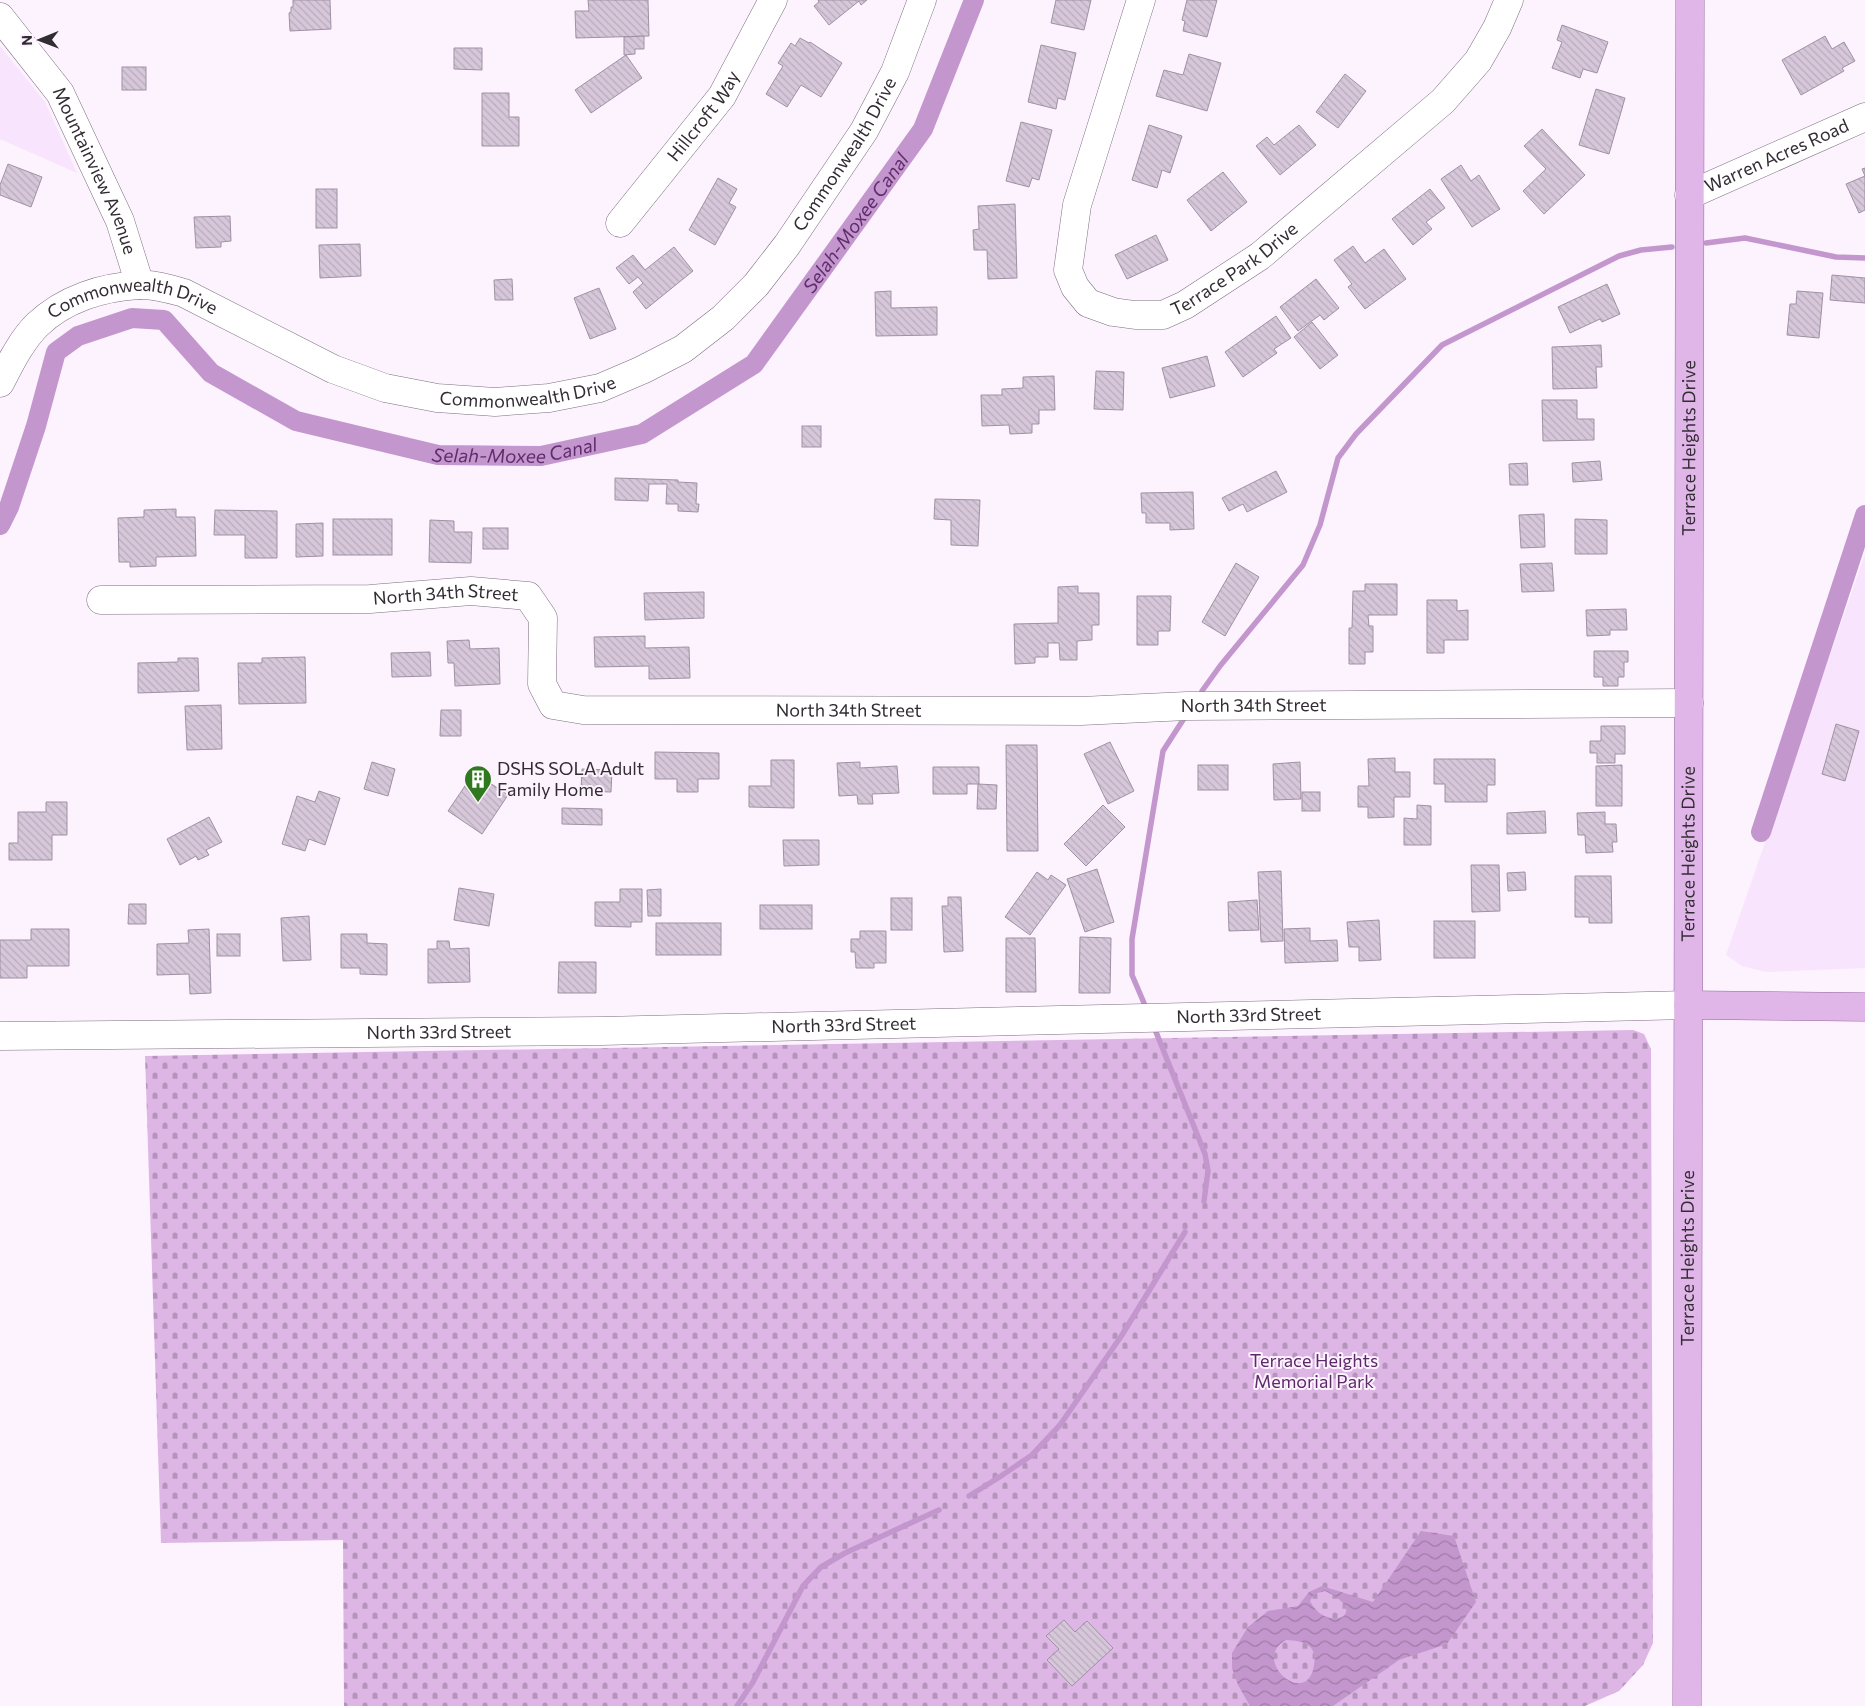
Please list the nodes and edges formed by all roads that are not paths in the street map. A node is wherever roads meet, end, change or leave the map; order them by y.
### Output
1 (773, 0) edge
2 (922, 0) edge
3 (1141, 0) edge
4 (1509, 0) edge
5 (1690, 0) edge
6 (0, 17) edge
7 (1865, 117) edge
8 (1689, 195) junction
9 (620, 223) dead end
10 (140, 285) junction
11 (0, 384) edge
12 (101, 600) dead end
13 (1689, 703) junction
14 (1688, 1005) junction
15 (1865, 1007) edge
16 (0, 1036) edge
17 (1687, 1706) edge

1 - 9 street, Hillcroft Way
2 - 10 street, Commonwealth Drive
3 - 4 street, Terrace Park Drive
5 - 8 main road, Terrace Heights Drive
6 - 10 street, Mountainview Avenue
7 - 8 street, Warren Acres Road
8 - 13 main road, Terrace Heights Drive
10 - 11 street, Commonwealth Drive
12 - 13 street, North 34th Street
13 - 14 main road, Terrace Heights Drive
14 - 15 main road
14 - 16 street, North 33rd Street
14 - 17 main road, Terrace Heights Drive

